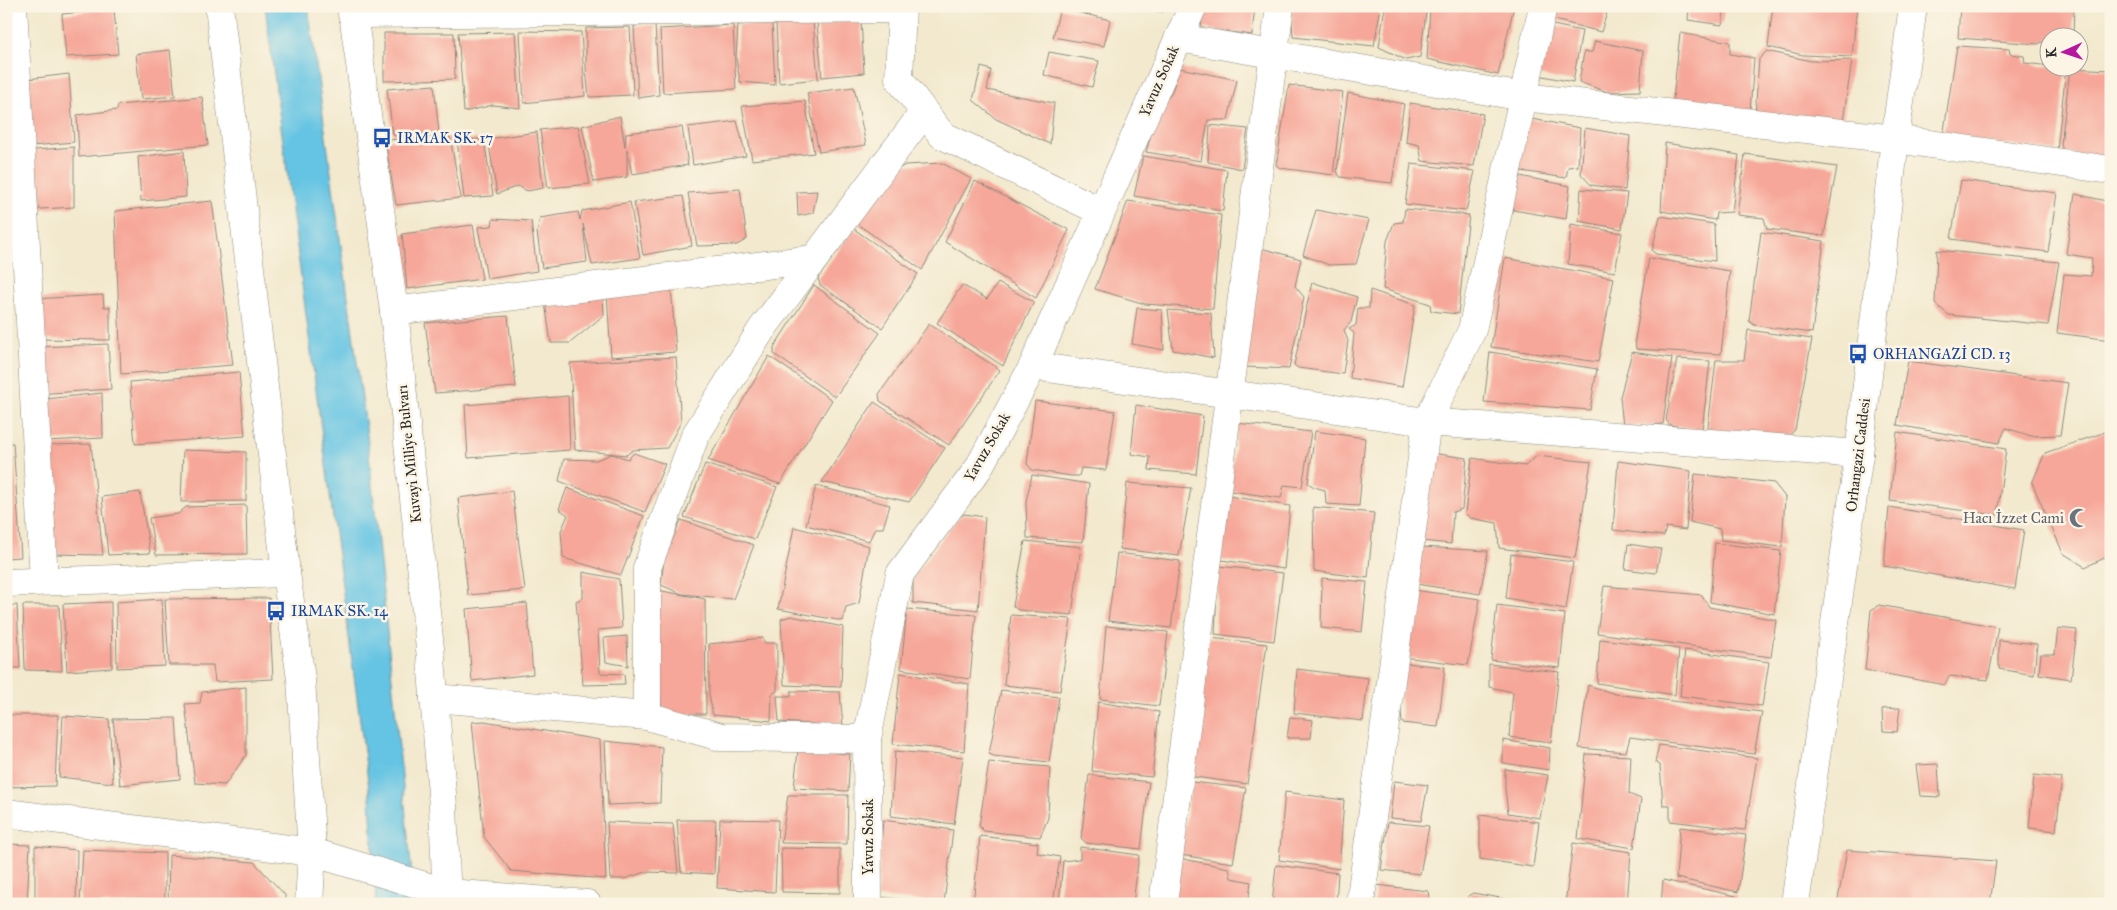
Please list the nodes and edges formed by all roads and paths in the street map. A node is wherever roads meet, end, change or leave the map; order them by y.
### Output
1 (13, 6) edge
2 (218, 6) edge
3 (1193, 6) edge
4 (1280, 6) edge
5 (1543, 6) edge
6 (1914, 6) edge
7 (901, 7) edge
8 (352, 10) edge
9 (1178, 38) junction
10 (1275, 55) junction
11 (1524, 97) junction
12 (924, 112) junction
13 (1895, 139) junction
14 (2111, 170) edge
15 (1100, 211) junction
16 (814, 259) junction
17 (394, 311) junction
18 (1033, 366) junction
19 (1229, 394) junction
20 (1427, 422) junction
21 (1859, 454) junction
22 (286, 573) junction
23 (44, 581) junction
24 (6, 583) edge
25 (434, 698) junction
26 (648, 716) junction
27 (867, 739) junction
28 (6, 813) edge
29 (312, 852) junction
30 (448, 898) edge
31 (309, 904) edge
32 (586, 904) edge
33 (868, 904) edge
34 (1163, 904) edge
35 (1360, 904) edge
36 (1795, 904) edge

1 - 23 street
2 - 22 street
3 - 9 street, Yavuz Sokak
4 - 10 street
5 - 11 street
6 - 13 street, Orhangazi Caddesi
7 - 8 street
7 - 12 street
8 - 17 street, Kuvayi Milliye Bulvarı
9 - 10 street
9 - 15 street, Yavuz Sokak
10 - 11 street
10 - 19 street
11 - 13 street
11 - 20 street
12 - 15 street
12 - 16 street
13 - 14 street
13 - 21 street, Orhangazi Caddesi
15 - 18 street, Yavuz Sokak
16 - 17 street
16 - 26 street
17 - 25 street, Kuvayi Milliye Bulvarı
18 - 19 street
18 - 27 street, Yavuz Sokak
19 - 20 street
19 - 34 street
20 - 21 street
20 - 35 street
21 - 36 street, Orhangazi Caddesi
22 - 23 street
22 - 29 street
23 - 24 street
25 - 26 street
25 - 30 street, Kuvayi Milliye Bulvarı
26 - 27 street
27 - 33 street, Yavuz Sokak
28 - 29 street
29 - 30 street
29 - 31 street
30 - 32 street

